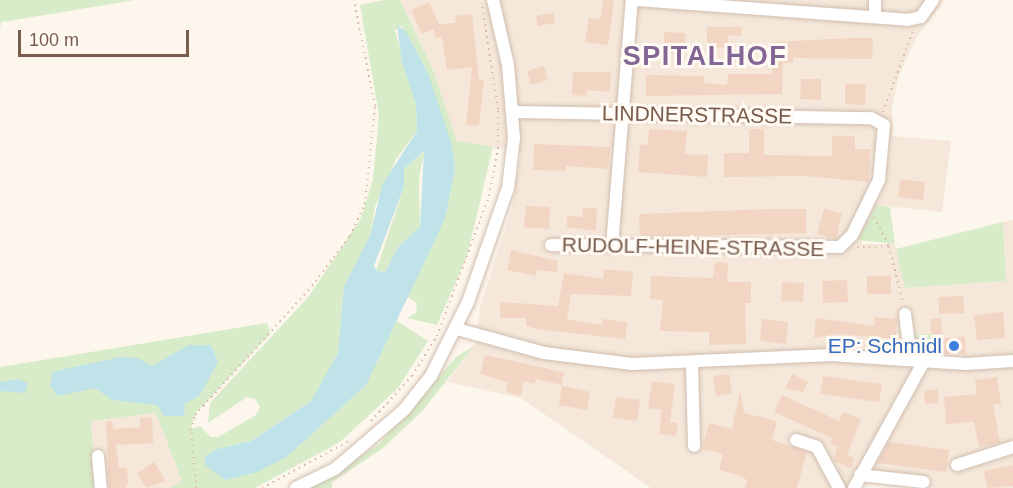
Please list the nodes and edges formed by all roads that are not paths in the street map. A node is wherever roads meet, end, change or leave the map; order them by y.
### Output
1 (493, 0) edge
2 (632, 0) edge
3 (637, 0) edge
4 (875, 0) edge
5 (933, 0) edge
6 (752, 4) edge
7 (875, 17) junction
8 (514, 112) junction
9 (624, 113) junction
10 (881, 120) joint
11 (551, 245) dead end
12 (612, 246) junction
13 (905, 314) road end
14 (457, 329) junction
15 (911, 360) junction
16 (1013, 361) edge
17 (924, 362) junction
18 (692, 363) junction
19 (796, 440) dead end
20 (694, 446) dead end
21 (1013, 447) edge
22 (98, 456) dead end
23 (957, 465) dead end
24 (860, 475) junction
25 (924, 482) dead end
26 (101, 488) edge
27 (296, 488) edge
28 (839, 488) edge
29 (854, 488) edge

1 - 8 street
2 - 9 street
3 - 6 street
4 - 7 street
5 - 7 street
6 - 7 street
8 - 9 street, LINDNERSTRASSE
8 - 14 street
9 - 10 street, LINDNERSTRASSE
9 - 12 street
10 - 12 street, RUDOLF-HEINE-STRASSE
11 - 12 street, RUDOLF-HEINE-STRASSE
13 - 15 street
14 - 18 street
14 - 27 street
15 - 17 street
15 - 18 street
16 - 17 street
17 - 24 street
18 - 20 street
19 - 28 street
21 - 23 street
22 - 26 street
24 - 25 street
24 - 29 street

